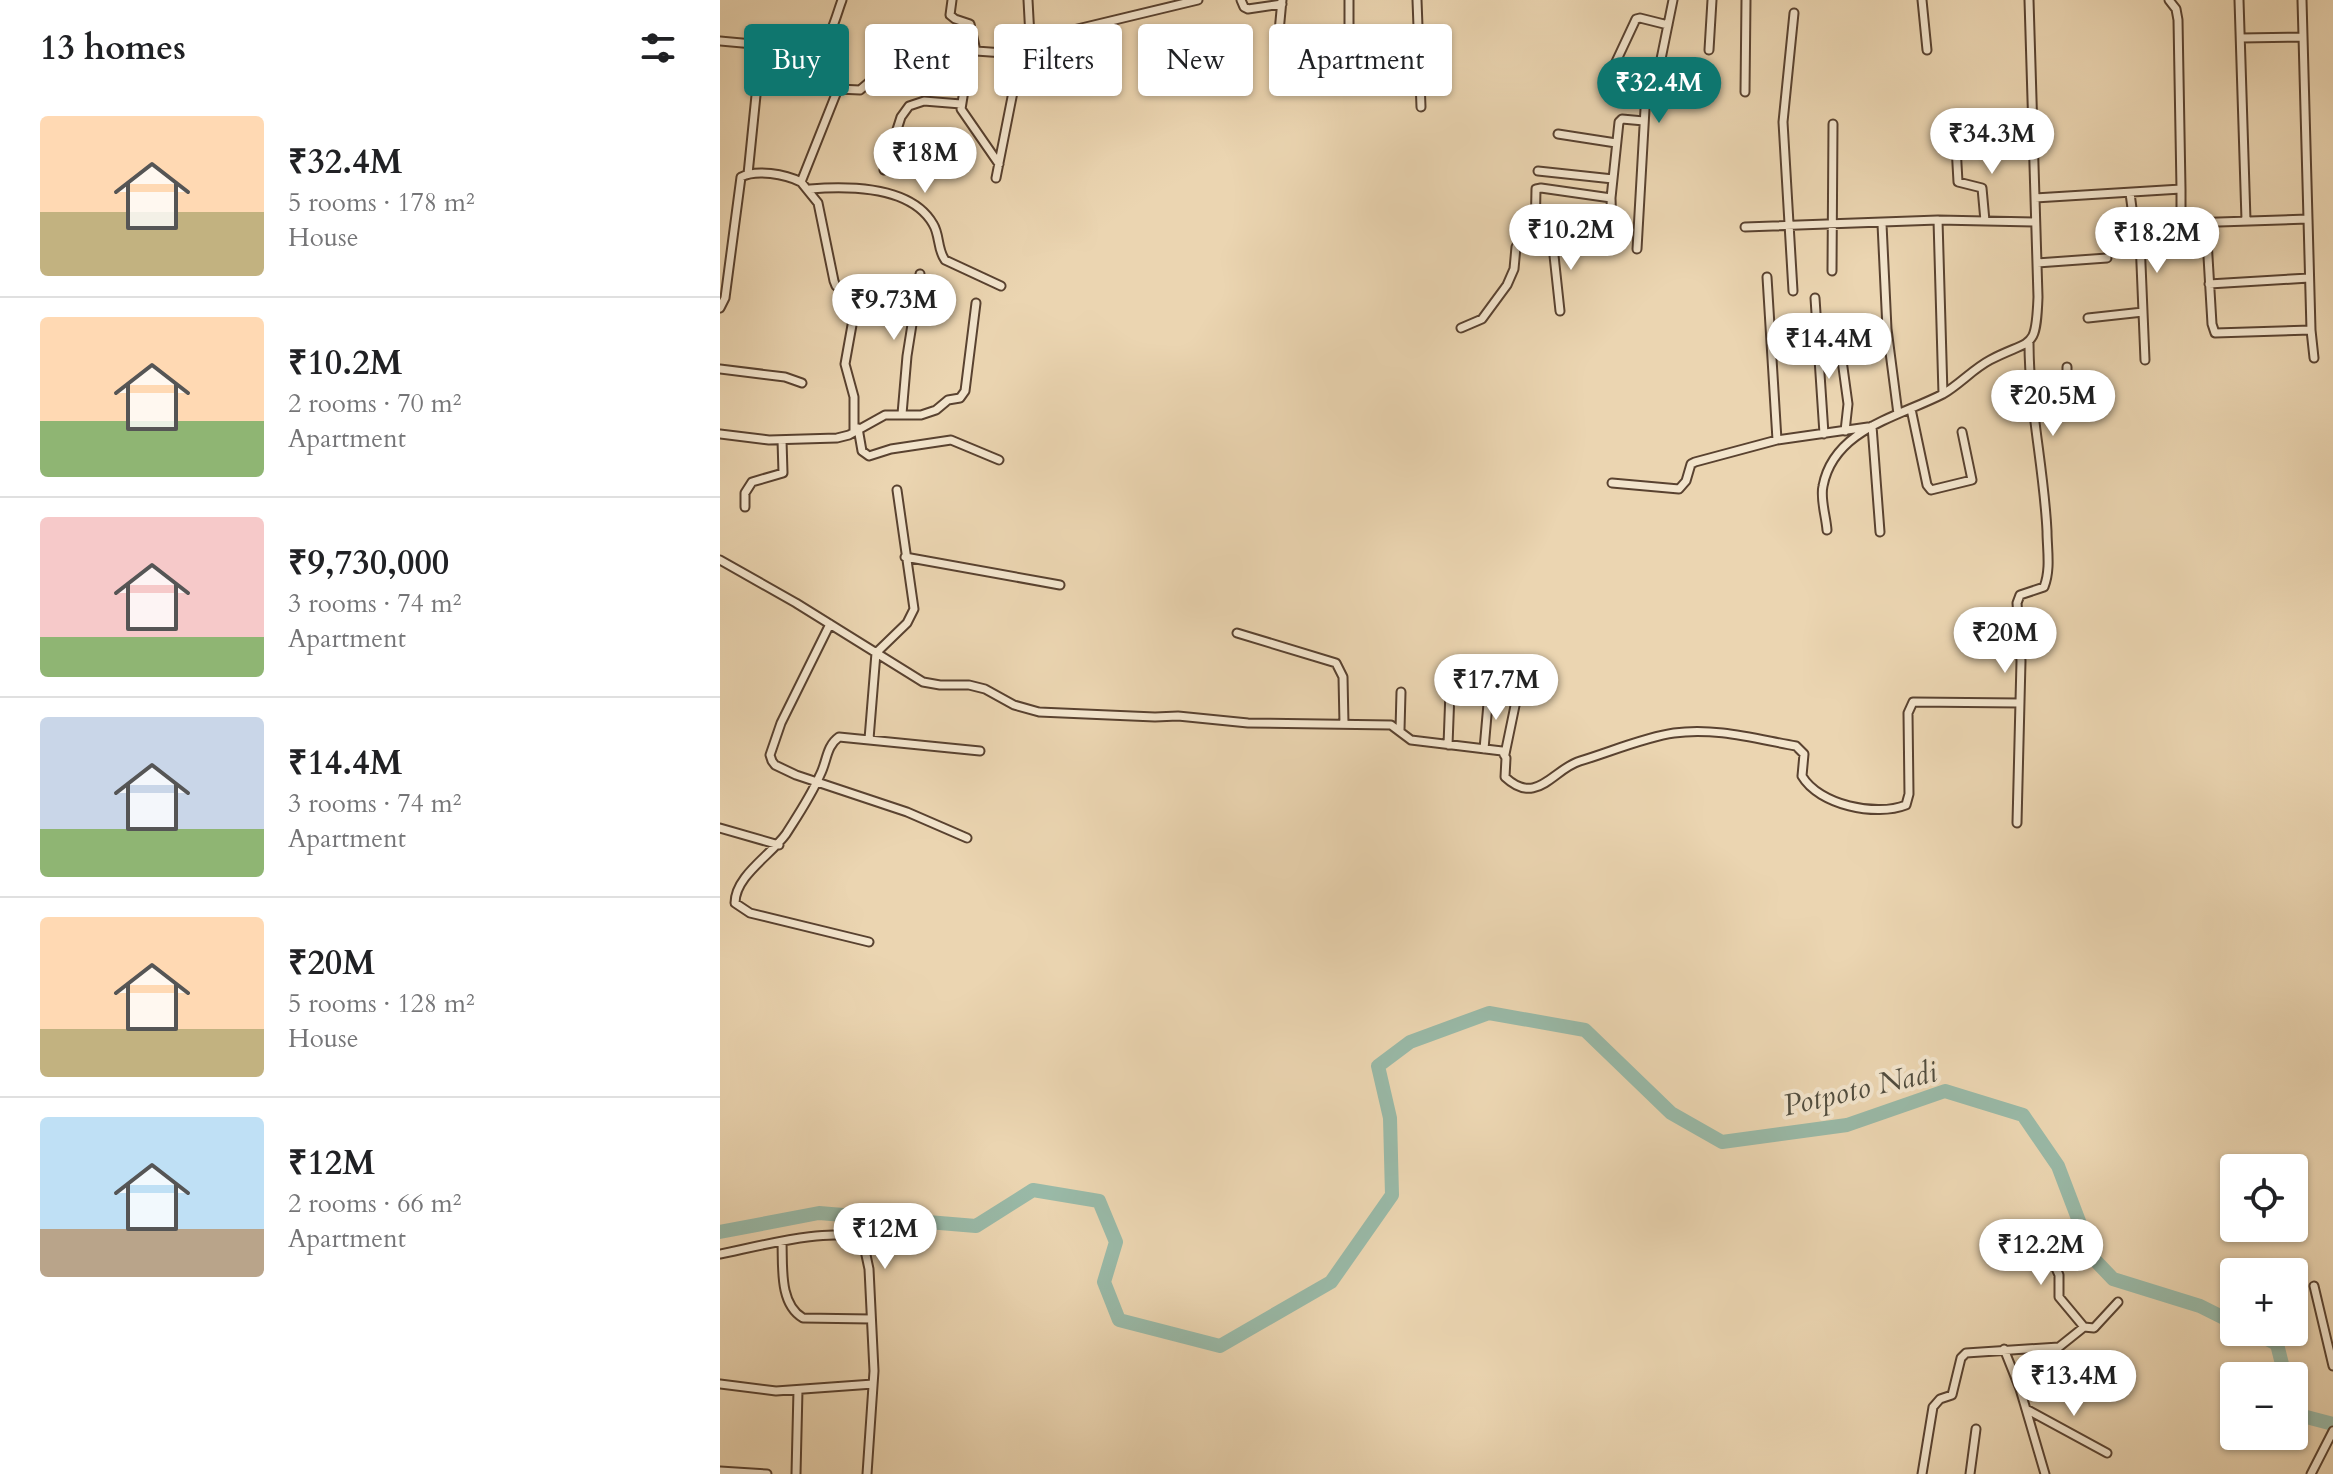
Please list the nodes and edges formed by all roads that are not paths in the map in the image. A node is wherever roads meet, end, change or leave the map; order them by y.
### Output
1 (842, 0) edge
2 (952, 0) edge
3 (1028, 0) edge
4 (1198, 0) edge
5 (1241, 0) edge
6 (1349, 0) edge
7 (1417, 0) edge
8 (1673, 0) edge
9 (1712, 0) edge
10 (1746, 0) edge
11 (1922, 0) edge
12 (2029, 0) edge
13 (2169, 0) edge
14 (2239, 0) edge
15 (2302, 0) edge
16 (1282, 2) edge
17 (1794, 13) dead end
18 (833, 24) edge
19 (970, 24) edge
20 (1029, 24) edge
21 (1098, 24) edge
22 (1280, 24) edge
23 (1349, 24) edge
24 (1668, 25) junction
25 (2303, 37) junction
26 (2241, 38) junction
27 (720, 41) edge
28 (744, 44) edge
29 (1709, 50) dead end
30 (1927, 50) dead end
31 (1614, 66) dead end
32 (865, 86) edge
33 (1745, 92) dead end
34 (756, 96) edge
35 (963, 96) edge
36 (1012, 96) edge
37 (961, 104) junction
38 (1421, 107) dead end
39 (1644, 121) junction
40 (1833, 124) dead end
41 (1558, 134) dead end
42 (1616, 143) junction
43 (1956, 146) dead end
44 (999, 164) junction
45 (884, 170) dead end
46 (1538, 171) dead end
47 (748, 174) junction
48 (996, 178) dead end
49 (1613, 179) junction
50 (801, 182) junction
51 (810, 189) junction
52 (2181, 189) junction
53 (2130, 193) junction
54 (1611, 198) junction
55 (2035, 198) junction
56 (2308, 219) junction
57 (1938, 220) junction
58 (2246, 220) junction
59 (1985, 221) junction
60 (2035, 222) junction
61 (2206, 223) junction
62 (1882, 224) junction
63 (1790, 225) junction
64 (1832, 225) junction
65 (1745, 227) dead end
66 (1535, 237) junction
67 (1552, 237) junction
68 (1637, 249) dead end
69 (2107, 258) dead end
70 (2037, 263) junction
71 (1832, 271) dead end
72 (920, 274) dead end
73 (1767, 277) dead end
74 (2309, 278) junction
75 (2209, 284) junction
76 (1001, 286) dead end
77 (1793, 291) dead end
78 (1815, 298) dead end
79 (976, 303) dead end
80 (720, 308) edge
81 (1560, 311) dead end
82 (2143, 312) junction
83 (2088, 318) dead end
84 (1461, 328) dead end
85 (2311, 330) junction
86 (1838, 331) dead end
87 (2029, 343) junction
88 (2314, 358) dead end
89 (2145, 360) dead end
90 (2067, 367) dead end
91 (720, 369) edge
92 (802, 383) dead end
93 (2030, 388) junction
94 (1943, 394) junction
95 (1911, 409) junction
96 (902, 414) junction
97 (1898, 414) junction
98 (1870, 426) junction
99 (856, 430) junction
100 (1845, 431) junction
101 (1962, 432) dead end
102 (720, 434) edge
103 (1824, 434) junction
104 (782, 440) junction
105 (1777, 440) junction
106 (999, 460) dead end
107 (1612, 483) dead end
108 (897, 490) dead end
109 (745, 507) dead end
110 (1827, 530) dead end
111 (1880, 532) dead end
112 (905, 557) junction
113 (720, 560) edge
114 (1060, 585) dead end
115 (830, 624) junction
116 (1237, 633) dead end
117 (876, 653) junction
118 (1451, 665) dead end
119 (1490, 681) dead end
120 (1401, 692) dead end
121 (1517, 696) dead end
122 (2020, 703) junction
123 (1344, 724) junction
124 (1400, 731) junction
125 (869, 739) junction
126 (1448, 745) junction
127 (1484, 749) junction
128 (980, 751) dead end
129 (1505, 754) junction
130 (817, 783) junction
131 (2017, 823) dead end
132 (720, 828) edge
133 (967, 838) dead end
134 (779, 845) junction
135 (869, 942) dead end
136 (2014, 1234) dead end
137 (782, 1242) junction
138 (720, 1254) edge
139 (2314, 1286) dead end
140 (2118, 1302) dead end
141 (871, 1319) junction
142 (2084, 1327) junction
143 (2004, 1349) junction
144 (2333, 1366) edge
145 (720, 1384) edge
146 (873, 1384) junction
147 (798, 1390) junction
148 (2026, 1409) junction
149 (1976, 1429) dead end
150 (2333, 1431) edge
151 (2107, 1453) dead end
152 (720, 1471) edge
153 (732, 1473) edge
154 (767, 1474) edge
155 (796, 1474) edge
156 (867, 1474) edge
157 (1922, 1474) edge
158 (1970, 1474) edge
159 (2045, 1474) edge
160 (2311, 1474) edge

1 - 18 street
2 - 19 street
3 - 20 street
4 - 21 street
5 - 16 street
6 - 23 street
7 - 38 street
8 - 24 street
9 - 29 street
10 - 33 street
11 - 30 street
12 - 55 street
13 - 52 street
14 - 26 street
15 - 25 street
16 - 22 street
17 - 63 street
24 - 31 street
24 - 39 street
25 - 26 street
25 - 56 street
26 - 58 street
27 - 28 street
32 - 50 street
34 - 47 street
35 - 37 street
36 - 44 street
37 - 44 street
37 - 45 street
39 - 42 street
39 - 68 street
40 - 64 street
41 - 42 street
42 - 49 street
43 - 59 street
44 - 48 street
46 - 49 street
47 - 50 street
47 - 80 street
49 - 54 street
50 - 51 street
51 - 76 street
51 - 99 street
52 - 53 street
52 - 61 street
53 - 55 street
53 - 82 street
54 - 66 street
54 - 67 street
55 - 60 street
56 - 58 street
56 - 74 street
57 - 59 street
57 - 62 street
57 - 94 street
58 - 61 street
59 - 60 street
60 - 70 street
61 - 75 street
62 - 64 street
62 - 97 street
63 - 64 street
63 - 65 street
63 - 77 street
64 - 71 street
66 - 67 street
66 - 84 street
67 - 81 street
69 - 70 street
70 - 87 street
72 - 96 street
73 - 105 street
74 - 75 street
74 - 85 street
75 - 85 street
78 - 103 street
79 - 96 street
82 - 83 street
82 - 89 street
85 - 88 street
86 - 100 street
87 - 93 street
87 - 94 street
90 - 93 street
91 - 92 street
93 - 122 street
94 - 95 street
95 - 97 street
95 - 101 street
96 - 99 street
97 - 98 street
98 - 100 street
98 - 110 street
98 - 111 street
99 - 104 street
99 - 106 street
100 - 103 street
102 - 104 street
103 - 105 street
104 - 109 street
105 - 107 street
108 - 112 street
112 - 114 street
112 - 117 street
113 - 115 street
115 - 117 street
115 - 130 street
116 - 123 street
117 - 123 street
117 - 125 street
118 - 126 street
119 - 127 street
120 - 124 street
121 - 129 street
122 - 129 street
122 - 131 street
123 - 124 street
124 - 126 street
125 - 128 street
125 - 130 street
126 - 127 street
127 - 129 street
130 - 133 street
130 - 134 street
132 - 134 street
134 - 135 street
136 - 142 street
137 - 138 street
137 - 141 street
137 - 141 street
139 - 144 street
140 - 142 street
141 - 146 street
142 - 143 street
143 - 148 street
143 - 157 street
145 - 147 street
146 - 147 street
146 - 156 street
147 - 155 street
148 - 151 street
148 - 159 street
149 - 158 street
150 - 160 street
152 - 153 street
153 - 154 street

